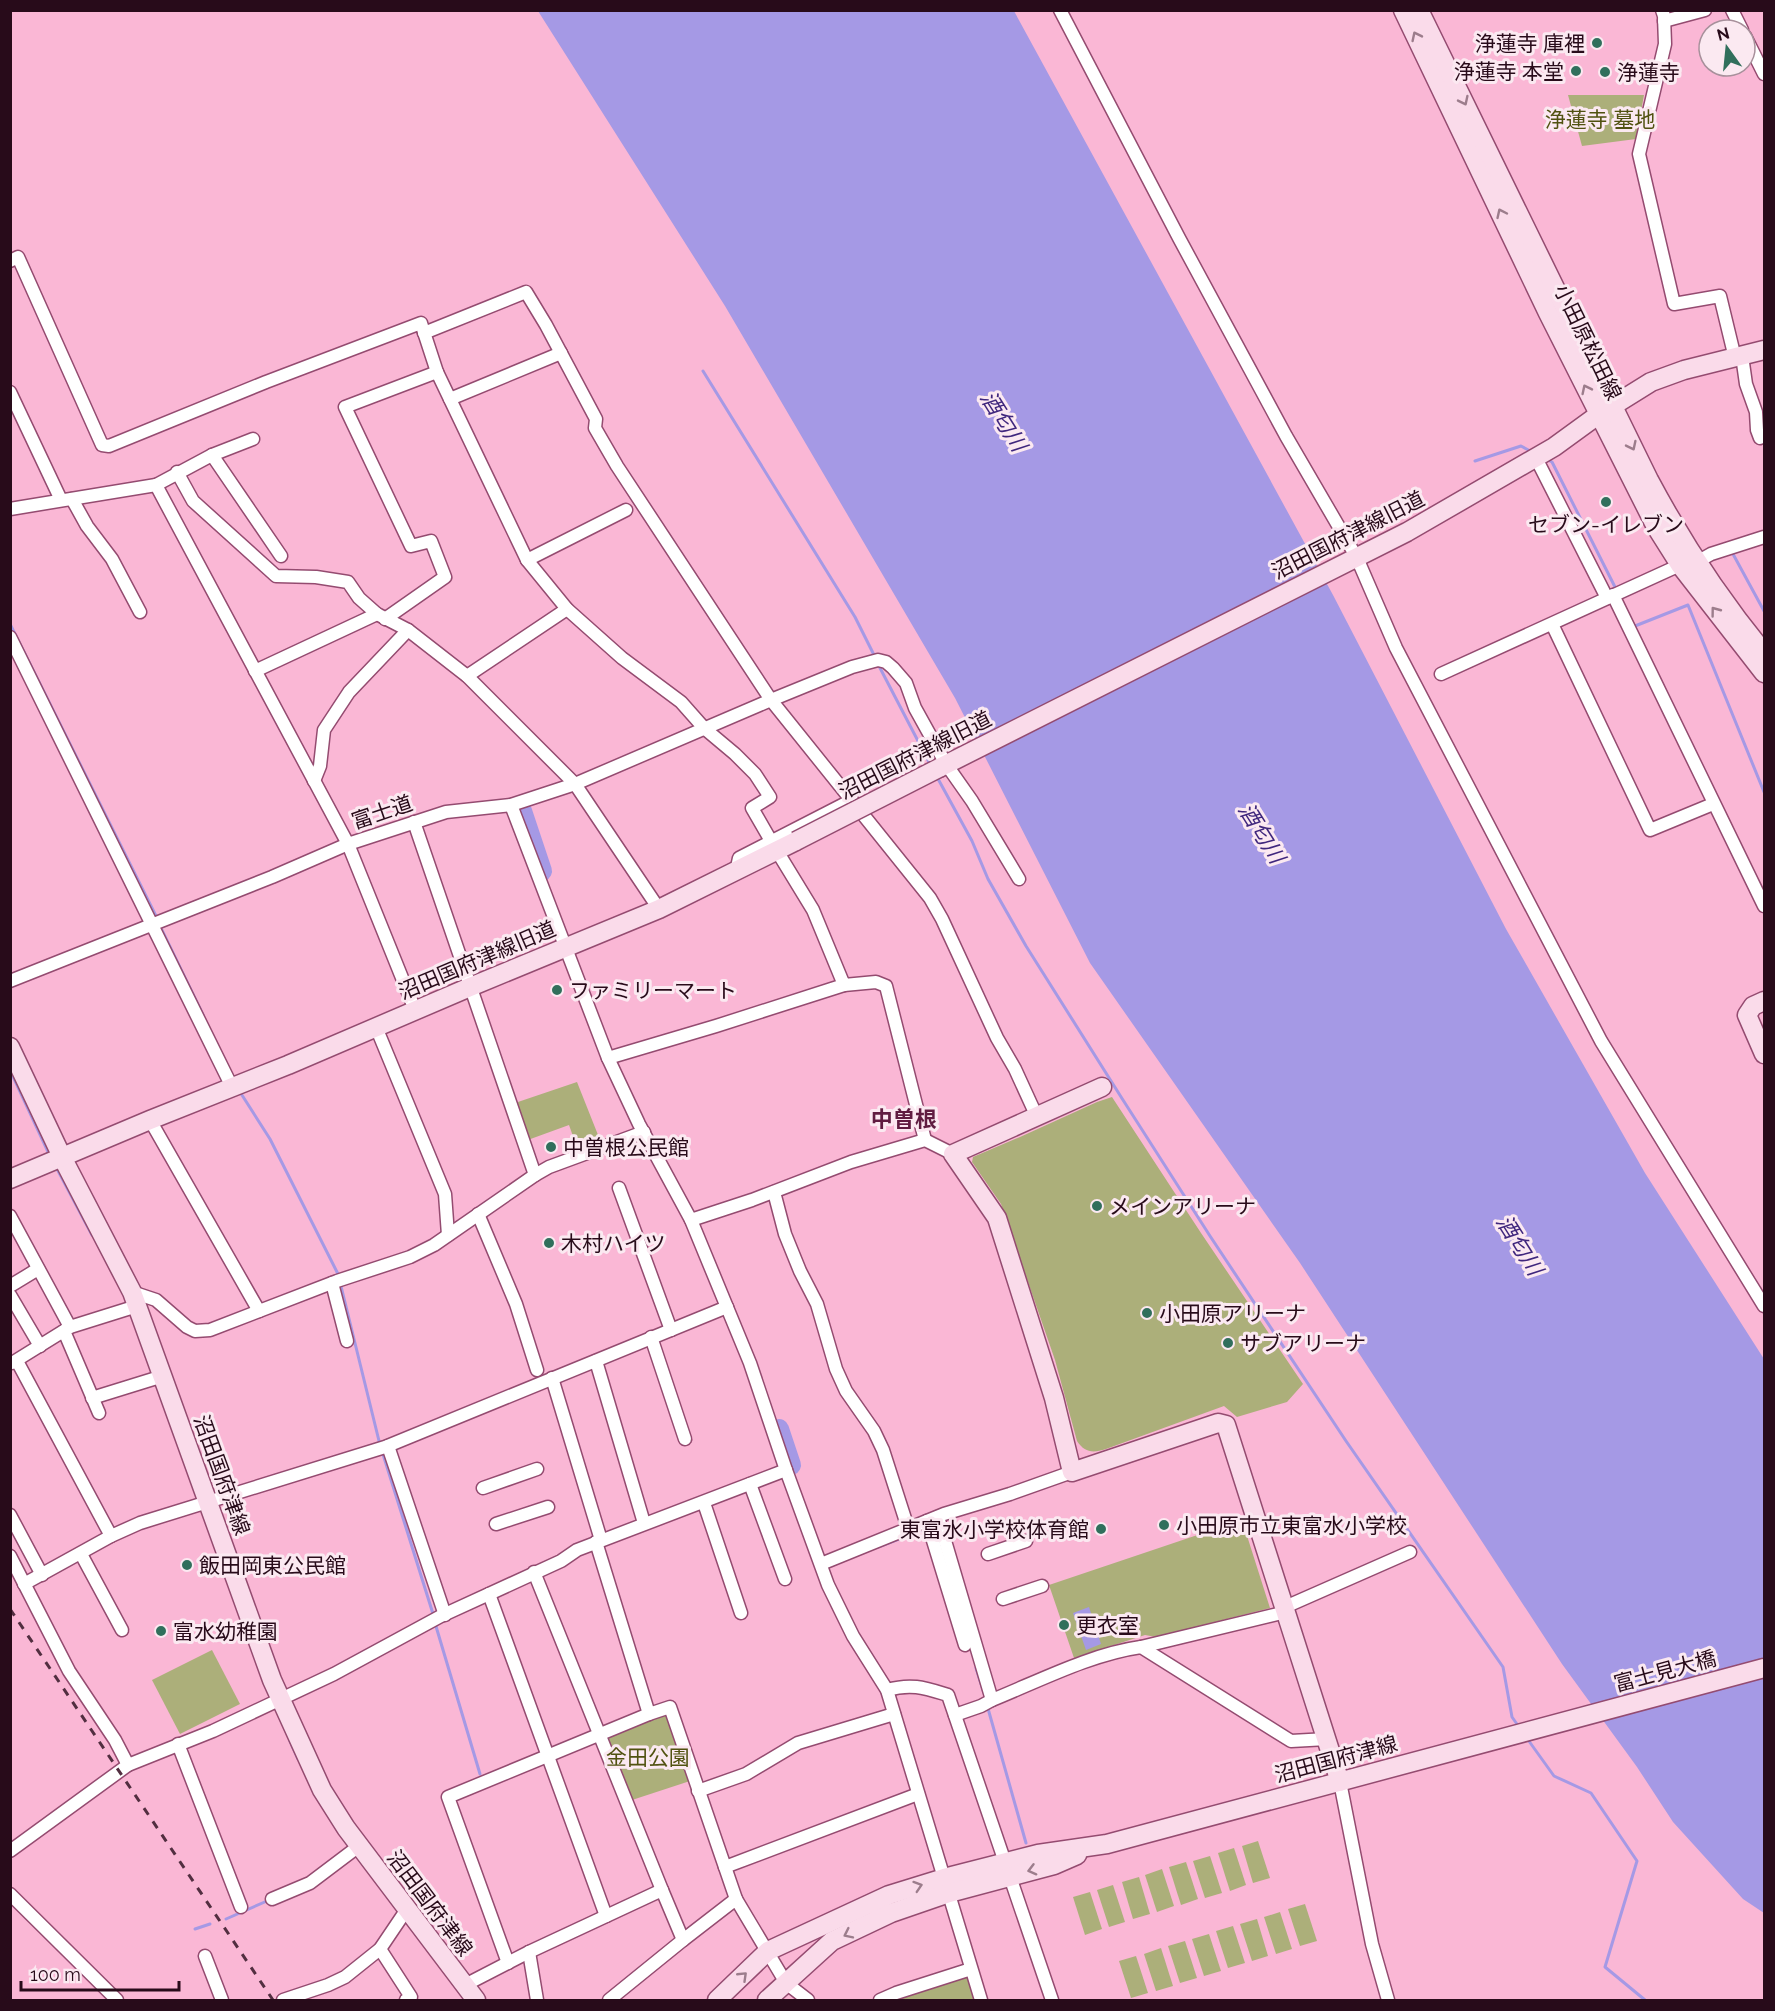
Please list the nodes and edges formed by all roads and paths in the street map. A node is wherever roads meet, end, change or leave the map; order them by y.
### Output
1 (1060, 10) edge
2 (1403, 10) edge
3 (1419, 10) edge
4 (1705, 10) edge
5 (1663, 16) edge
6 (1760, 54) edge
7 (1764, 74) edge
8 (10, 261) edge
9 (424, 333) junction
10 (1764, 350) edge
11 (561, 353) junction
12 (1739, 357) junction
13 (437, 372) junction
14 (10, 392) edge
15 (450, 399) junction
16 (1605, 410) junction
17 (1760, 438) dead end
18 (253, 439) dead end
19 (212, 455) junction
20 (1536, 458) junction
21 (177, 472) junction
22 (156, 485) junction
23 (67, 499) junction
24 (10, 509) edge
25 (627, 510) dead end
26 (1764, 537) edge
27 (281, 556) dead end
28 (1357, 558) junction
29 (527, 560) junction
30 (1689, 564) junction
31 (1610, 597) junction
32 (567, 609) junction
33 (140, 612) dead end
34 (381, 616) junction
35 (1552, 624) junction
36 (408, 630) junction
37 (10, 637) edge
38 (1764, 653) edge
39 (255, 671) junction
40 (1764, 673) edge
41 (1441, 674) dead end
42 (467, 676) junction
43 (771, 700) junction
44 (704, 728) junction
45 (943, 766) junction
46 (314, 781) junction
47 (575, 784) junction
48 (852, 800) junction
49 (1713, 804) junction
50 (511, 805) junction
51 (414, 822) junction
52 (348, 844) junction
53 (774, 846) junction
54 (1019, 879) dead end
55 (1764, 906) edge
56 (658, 909) junction
57 (156, 923) junction
58 (565, 948) junction
59 (10, 981) edge
60 (844, 985) junction
61 (470, 987) junction
62 (1764, 1001) edge
63 (415, 1010) junction
64 (376, 1027) junction
65 (10, 1047) edge
66 (1764, 1054) edge
67 (608, 1058) junction
68 (237, 1085) junction
69 (1102, 1087) dead end
70 (1037, 1117) junction
71 (150, 1120) junction
72 (644, 1132) junction
73 (926, 1140) junction
74 (953, 1154) junction
75 (62, 1156) junction
76 (535, 1175) junction
77 (10, 1179) edge
78 (619, 1188) dead end
79 (774, 1192) junction
80 (478, 1214) junction
81 (10, 1216) edge
82 (691, 1221) junction
83 (448, 1235) junction
84 (38, 1269) junction
85 (337, 1281) junction
86 (10, 1286) edge
87 (10, 1295) edge
88 (135, 1299) junction
89 (1764, 1306) edge
90 (727, 1307) junction
91 (259, 1311) junction
92 (67, 1329) junction
93 (671, 1330) junction
94 (651, 1337) junction
95 (347, 1341) dead end
96 (40, 1346) junction
97 (596, 1361) junction
98 (14, 1362) edge
99 (537, 1370) dead end
100 (163, 1376) junction
101 (552, 1378) junction
102 (92, 1398) junction
103 (99, 1413) dead end
104 (686, 1439) dead end
105 (383, 1448) junction
106 (537, 1468) dead end
107 (786, 1470) junction
108 (1072, 1472) junction
109 (750, 1484) junction
110 (483, 1488) dead end
111 (208, 1502) junction
112 (704, 1503) junction
113 (548, 1507) dead end
114 (10, 1515) edge
115 (644, 1523) junction
116 (932, 1523) junction
117 (496, 1524) dead end
118 (908, 1528) junction
119 (111, 1536) junction
120 (598, 1541) junction
121 (1026, 1541) dead end
122 (1410, 1552) dead end
123 (81, 1554) junction
124 (988, 1554) dead end
125 (10, 1556) edge
126 (820, 1564) junction
127 (534, 1572) junction
128 (42, 1575) junction
129 (785, 1579) dead end
130 (24, 1584) junction
131 (1042, 1586) dead end
132 (489, 1594) junction
133 (1003, 1599) dead end
134 (1285, 1610) junction
135 (741, 1613) dead end
136 (439, 1618) junction
137 (122, 1630) dead end
138 (965, 1645) dead end
139 (1141, 1647) junction
140 (1764, 1668) edge
141 (887, 1690) junction
142 (279, 1699) junction
143 (993, 1700) junction
144 (649, 1714) junction
145 (894, 1714) junction
146 (955, 1715) junction
147 (1577, 1718) joint
148 (599, 1736) junction
149 (1327, 1739) junction
150 (178, 1743) junction
151 (548, 1756) junction
152 (128, 1765) junction
153 (1340, 1782) junction
154 (698, 1791) junction
155 (918, 1794) junction
156 (1107, 1844) junction
157 (359, 1846) junction
158 (10, 1851) edge
159 (724, 1867) junction
160 (1007, 1869) junction
161 (946, 1886) junction
162 (662, 1890) junction
163 (10, 1894) edge
164 (272, 1899) dead end
165 (736, 1899) junction
166 (241, 1907) dead end
167 (407, 1910) junction
168 (606, 1916) junction
169 (683, 1940) junction
170 (380, 1949) junction
171 (529, 1952) junction
172 (768, 1952) junction
173 (206, 1956) dead end
174 (508, 1963) junction
175 (971, 1969) junction
176 (786, 1983) junction
177 (470, 1993) edge
178 (283, 2000) edge
179 (117, 2001) edge
180 (222, 2001) edge
181 (406, 2001) edge
182 (537, 2001) edge
183 (609, 2001) edge
184 (717, 2001) edge
185 (767, 2001) edge
186 (808, 2001) edge
187 (880, 2001) edge
188 (981, 2001) edge
189 (1052, 2001) edge
190 (1388, 2001) edge

1 - 28 street
16 -> 2 main road, 小田原松田線
3 -> 16 main road, 小田原松田線
4 - 5 street
5 - 12 street
6 - 7 street
8 - 9 street
9 - 11 street
9 - 13 street
10 - 12 main road, 沼田国府津線旧道
11 - 15 street
11 - 43 street
12 - 16 main road, 沼田国府津線旧道
12 - 17 street
13 - 15 street
13 - 34 street
14 - 23 street
15 - 29 street
16 - 20 main road, 沼田国府津線旧道
16 - 30 main road, 小田原松田線
18 - 19 street
19 - 21 street
19 - 27 street
20 - 28 main road, 沼田国府津線旧道
20 - 31 street
21 - 22 street
21 - 34 street
22 - 23 street
22 - 39 street
23 - 24 street
23 - 33 street
25 - 29 street
26 - 30 street
28 - 45 main road, 沼田国府津線旧道
28 - 89 street
29 - 32 street
30 - 31 street
30 - 38 main road, 小田原松田線
40 -> 30 main road, 小田原松田線
31 - 35 street
31 - 49 street
32 - 42 street
32 - 44 street
34 - 36 street
34 - 39 street
35 - 41 street
35 - 49 street
36 - 42 street
36 - 46 street
37 - 57 street
39 - 46 street
42 - 47 street
43 - 44 street, 富士道
43 - 45 street, 富士道
43 - 48 street
44 - 47 street, 富士道
44 - 53 street
45 - 53 main road, 沼田国府津線旧道, bridge
45 - 54 street
46 - 52 street
47 - 50 street, 富士道
47 - 56 street
48 - 53 street
48 - 70 street
49 - 55 street
50 - 51 street, 富士道
50 - 58 street
51 - 52 street, 富士道
51 - 61 street
52 - 57 street, 富士道
52 - 63 street
53 - 56 main road, 沼田国府津線旧道
53 - 60 street
56 - 58 main road, 沼田国府津線旧道
57 - 59 street, 富士道
57 - 68 street
58 - 61 main road, 沼田国府津線旧道
58 - 67 street
60 - 67 street
60 - 73 street
61 - 63 main road, 沼田国府津線旧道
61 - 76 street
62 - 66 main road
63 - 64 main road, 沼田国府津線旧道
64 - 68 main road, 沼田国府津線旧道
64 - 83 street
65 - 75 main road, 沼田国府津線
67 - 72 street
68 - 71 main road, 沼田国府津線旧道
69 - 70 main road
70 - 74 main road
71 - 75 main road, 沼田国府津線旧道
71 - 91 street
72 - 76 street
72 - 82 street
73 - 74 street
73 - 79 street
74 - 108 main road
75 - 77 main road
75 - 88 main road, 沼田国府津線
76 - 80 street
78 - 93 street
79 - 82 street
79 - 118 street
80 - 83 street
80 - 99 street
81 - 84 street
82 - 90 street
83 - 85 street
84 - 86 street
84 - 92 street
85 - 91 street
85 - 95 street
87 - 96 street
88 - 91 street
88 - 92 street
88 - 100 main road, 沼田国府津線
90 - 93 street
90 - 107 street
92 - 96 street
92 - 102 street
93 - 94 street
94 - 97 street
94 - 104 street
96 - 98 street
97 - 101 street
97 - 115 street
98 - 119 street
100 - 102 street
100 - 111 main road, 沼田国府津線
101 - 105 street
101 - 120 street
102 - 103 street
105 - 111 street
105 - 136 street
106 - 110 street
107 - 109 street
107 - 126 street
108 - 116 street
108 - 134 main road
109 - 112 street
109 - 129 street
111 - 119 street
111 - 142 main road, 沼田国府津線
112 - 115 street
112 - 135 street
113 - 117 street
114 - 128 street
115 - 120 street
116 - 118 street
116 - 138 street
116 - 143 street
118 - 126 street
119 - 123 street
120 - 127 street
120 - 144 street
121 - 124 street
122 - 134 street
123 - 128 street
123 - 137 street
125 - 130 street
126 - 141 street
127 - 132 street
127 - 148 street
128 - 130 street
130 - 152 street
131 - 133 street
132 - 136 street
132 - 151 street
134 - 139 street
134 - 149 main road
136 - 142 street
139 - 143 street
139 - 149 street
140 - 147 main road, 富士見大橋
141 - 145 street
141 - 146 street
142 - 150 street
142 - 157 main road, 沼田国府津線
143 - 146 street
144 - 148 street
144 - 154 street
145 - 154 street
145 - 155 street
146 - 160 street
147 - 153 main road, 沼田国府津線
148 - 151 street
148 - 162 street
149 - 153 main road
150 - 152 street
150 - 166 street
151 - 168 street
151 - 174 street
152 - 158 street
153 - 156 main road, 沼田国府津線
153 - 190 street
154 - 159 street
155 - 159 street
155 - 161 street
156 -> 160 main road, 沼田国府津線
156 - 160 main road, 沼田国府津線
157 - 164 street
157 - 167 main road, 沼田国府津線
159 - 165 street
160 - 161 main road, 沼田国府津線
160 - 189 street
172 -> 161 main road, 沼田国府津線
161 - 175 street
161 -> 176 main road, 沼田国府津線
162 - 168 street
162 - 169 street
163 - 179 street
165 - 169 street
165 - 172 street
167 - 170 street
167 - 177 main road, 沼田国府津線
168 - 171 street
169 - 183 street
170 - 178 street
170 - 181 street
171 - 174 street
171 - 182 street
172 - 176 street
184 -> 172 main road, 沼田国府津線
173 - 180 street
174 - 177 street
175 - 187 street
175 - 188 street
176 - 185 main road, 沼田国府津線
176 - 186 street

